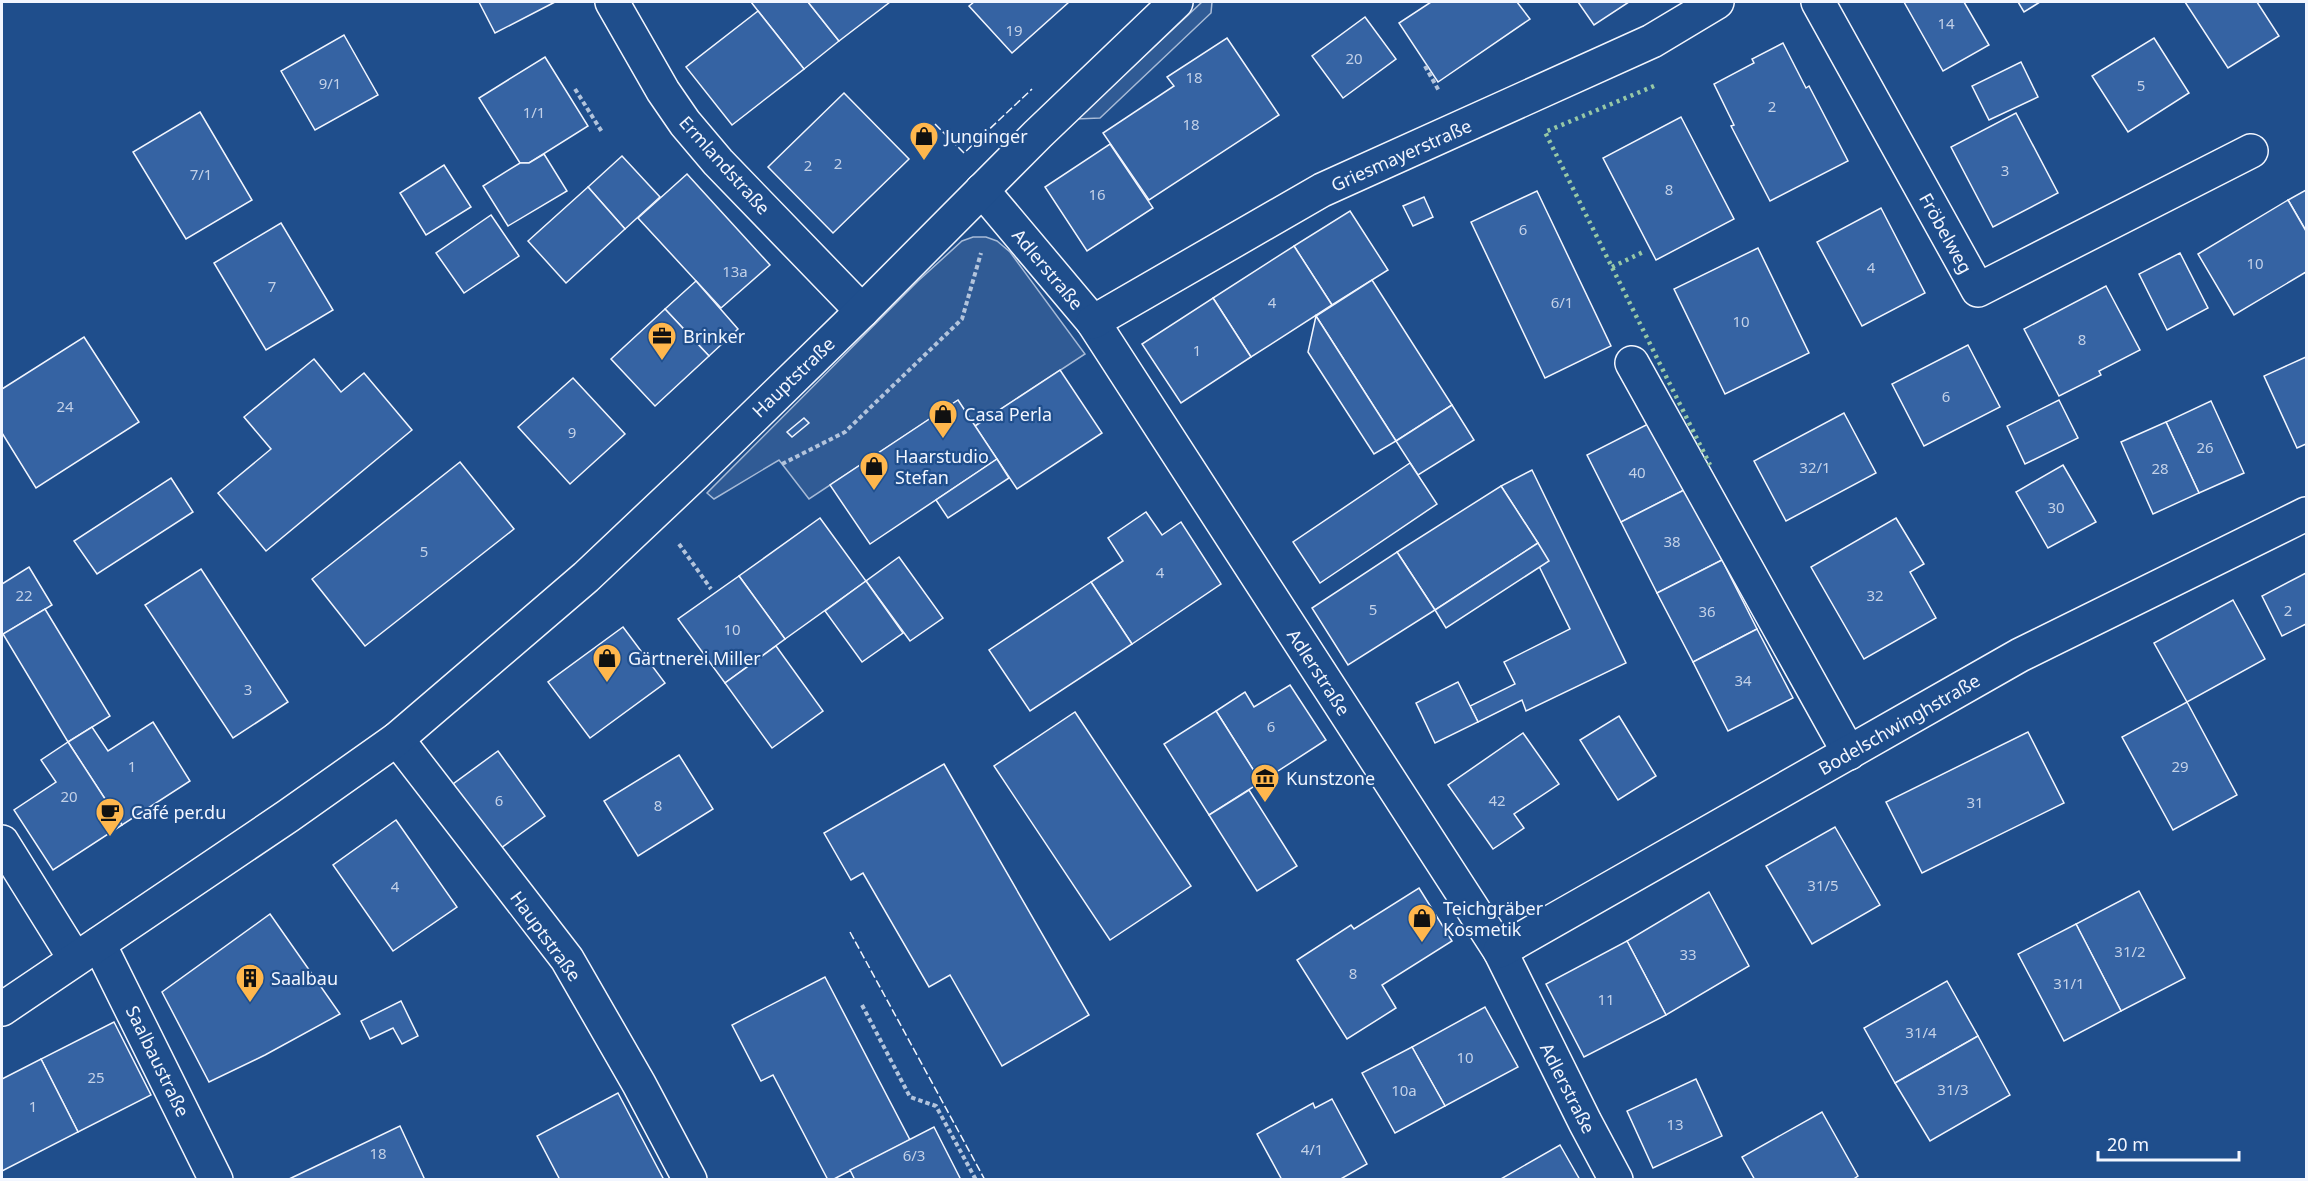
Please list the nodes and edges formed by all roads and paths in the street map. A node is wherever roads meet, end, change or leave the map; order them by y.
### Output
1 (612, 2) edge
2 (1176, 2) edge
3 (1717, 2) edge
4 (1818, 2) edge
5 (575, 89) dead end
6 (602, 132) dead end
7 (2251, 151) dead end
8 (982, 190) junction
9 (983, 248) dead end
10 (862, 311) junction
11 (1093, 322) junction
12 (1632, 363) dead end
13 (782, 464) dead end
14 (2307, 514) edge
15 (678, 543) dead end
16 (711, 589) dead end
17 (397, 739) junction
18 (1849, 753) junction
19 (2, 842) edge
20 (87, 951) junction
21 (1500, 951) junction
22 (862, 1005) dead end
23 (2, 1009) edge
24 (216, 1179) edge
25 (690, 1179) edge
26 (976, 1179) edge
27 (1616, 1179) edge

1 - 10 street, Ermlandstraße
2 - 8 street, Hauptstraße
3 - 11 street, Griesmayerstraße
4 - 7 street, Fröbelweg
5 - 6 path
8 - 10 street, Hauptstraße
8 - 11 street, Adlerstraße
9 - 13 path
10 - 17 street, Hauptstraße
11 - 21 street, Adlerstraße
12 - 18 street
14 - 18 street, Bodelschwinghstraße
15 - 16 path
17 - 20 street, Hauptstraße
17 - 25 street, Hauptstraße
18 - 21 street, Bodelschwinghstraße
19 - 20 street, Saalbaustraße
20 - 23 street, Hauptstraße
20 - 24 street, Saalbaustraße
21 - 27 street, Adlerstraße
22 - 26 path

